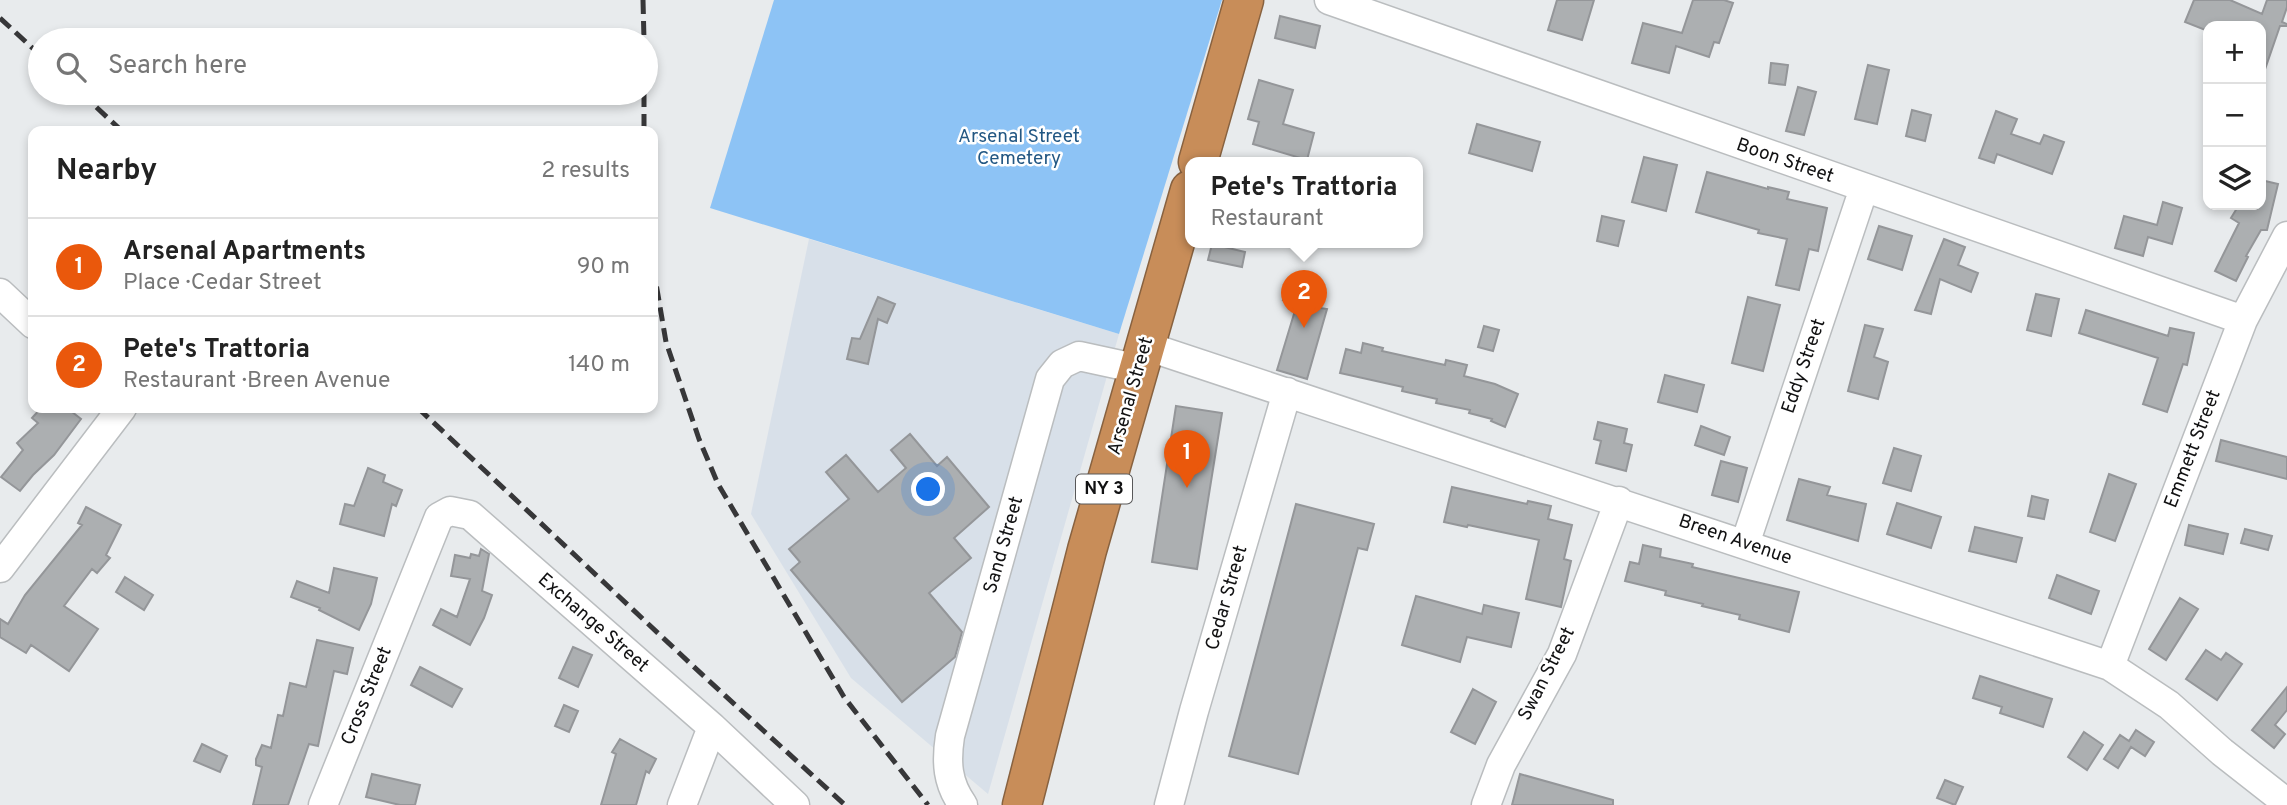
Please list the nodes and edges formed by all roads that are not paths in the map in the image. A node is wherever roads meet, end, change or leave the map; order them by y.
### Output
1 (1244, 0) edge
2 (1329, 0) edge
3 (1199, 157) edge
4 (1864, 188) junction
5 (1185, 208) edge
6 (2287, 236) edge
7 (0, 293) edge
8 (28, 319) edge
9 (2243, 320) junction
10 (1142, 358) junction
11 (1287, 392) junction
12 (118, 413) edge
13 (1619, 501) junction
14 (1745, 544) junction
15 (0, 568) edge
16 (410, 586) joint
17 (2110, 666) junction
18 (712, 727) junction
19 (1024, 798) edge
20 (2287, 803) edge
21 (323, 805) edge
22 (682, 805) edge
23 (795, 805) edge
24 (963, 805) edge
25 (1169, 805) edge
26 (1486, 805) edge

1 - 3 highway
2 - 4 street, Boon Street
4 - 9 street, Boon Street
4 - 14 street, Eddy Street
5 - 10 highway, Arsenal Street / NY 3
6 - 9 street, Emmett Street
7 - 8 street
9 - 17 street, Emmett Street
10 - 11 street, Breen Avenue
10 - 19 highway, Arsenal Street / NY 3
10 - 24 street, Sand Street
11 - 13 street, Breen Avenue
11 - 25 street, Cedar Street
12 - 15 street
13 - 14 street, Breen Avenue
13 - 26 street, Swan Street
14 - 17 street, Breen Avenue
16 - 18 street, Exchange Street
16 - 21 street, Cross Street
17 - 20 street, Breen Avenue
18 - 22 street
18 - 23 street, Exchange Street

